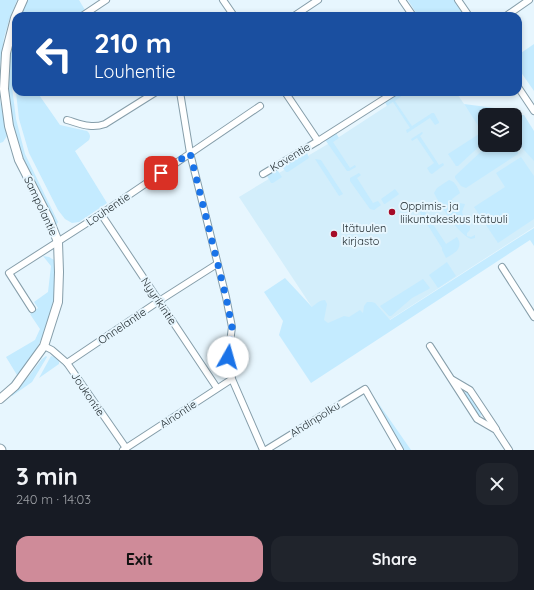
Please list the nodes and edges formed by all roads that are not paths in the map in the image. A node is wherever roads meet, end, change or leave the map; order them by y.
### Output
1 (23, 0) edge
2 (106, 0) edge
3 (224, 0) edge
4 (318, 0) edge
5 (402, 0) edge
6 (458, 0) edge
7 (529, 0) edge
8 (18, 12) edge
9 (88, 12) edge
10 (232, 12) edge
11 (300, 12) edge
12 (410, 12) edge
13 (466, 12) edge
14 (512, 12) edge
15 (12, 30) edge
16 (522, 92) edge
17 (150, 96) edge
18 (181, 96) edge
19 (288, 96) edge
20 (389, 96) edge
21 (532, 103) edge
22 (260, 106) dead end
23 (534, 111) edge
24 (68, 120) dead end
25 (318, 141) junction
26 (190, 153) junction
27 (263, 174) dead end
28 (101, 214) junction
29 (58, 242) junction
30 (217, 264) junction
31 (502, 267) dead end
32 (159, 301) junction
33 (32, 309) dead end
34 (534, 317) edge
35 (44, 346) junction
36 (430, 346) dead end
37 (68, 363) junction
38 (232, 379) junction
39 (452, 379) junction
40 (217, 388) junction
41 (0, 399) edge
42 (496, 430) junction
43 (124, 449) edge
44 (264, 450) edge
45 (400, 450) edge
46 (509, 450) edge

1 - 8 street, Sampolantie
2 - 9 street
3 - 10 street
4 - 11 street
5 - 12 street
6 - 13 street
7 - 14 street
15 - 29 street, Sampolantie
16 - 21 street
17 - 24 street
18 - 26 street
19 - 25 street
20 - 25 street, Kaventie
21 - 23 street
22 - 26 street, Louhentie
25 - 27 street, Kaventie
26 - 28 street, Louhentie
26 - 30 street
28 - 29 street, Louhentie
28 - 32 street, Nyyrikintie
29 - 33 street, Louhentie
29 - 35 street, Sampolantie
30 - 32 street, Onnelantie
30 - 38 street
31 - 34 street
32 - 37 street, Onnelantie
32 - 40 street, Nyyrikintie
35 - 37 street, Joukontie
35 - 41 street, Sampolantie
36 - 39 street
37 - 43 street, Joukontie
38 - 40 street, Ainontie
38 - 44 street
39 - 42 street
39 - 42 street
40 - 43 street, Ainontie
42 - 46 street
44 - 45 street, Ahdinpolku

